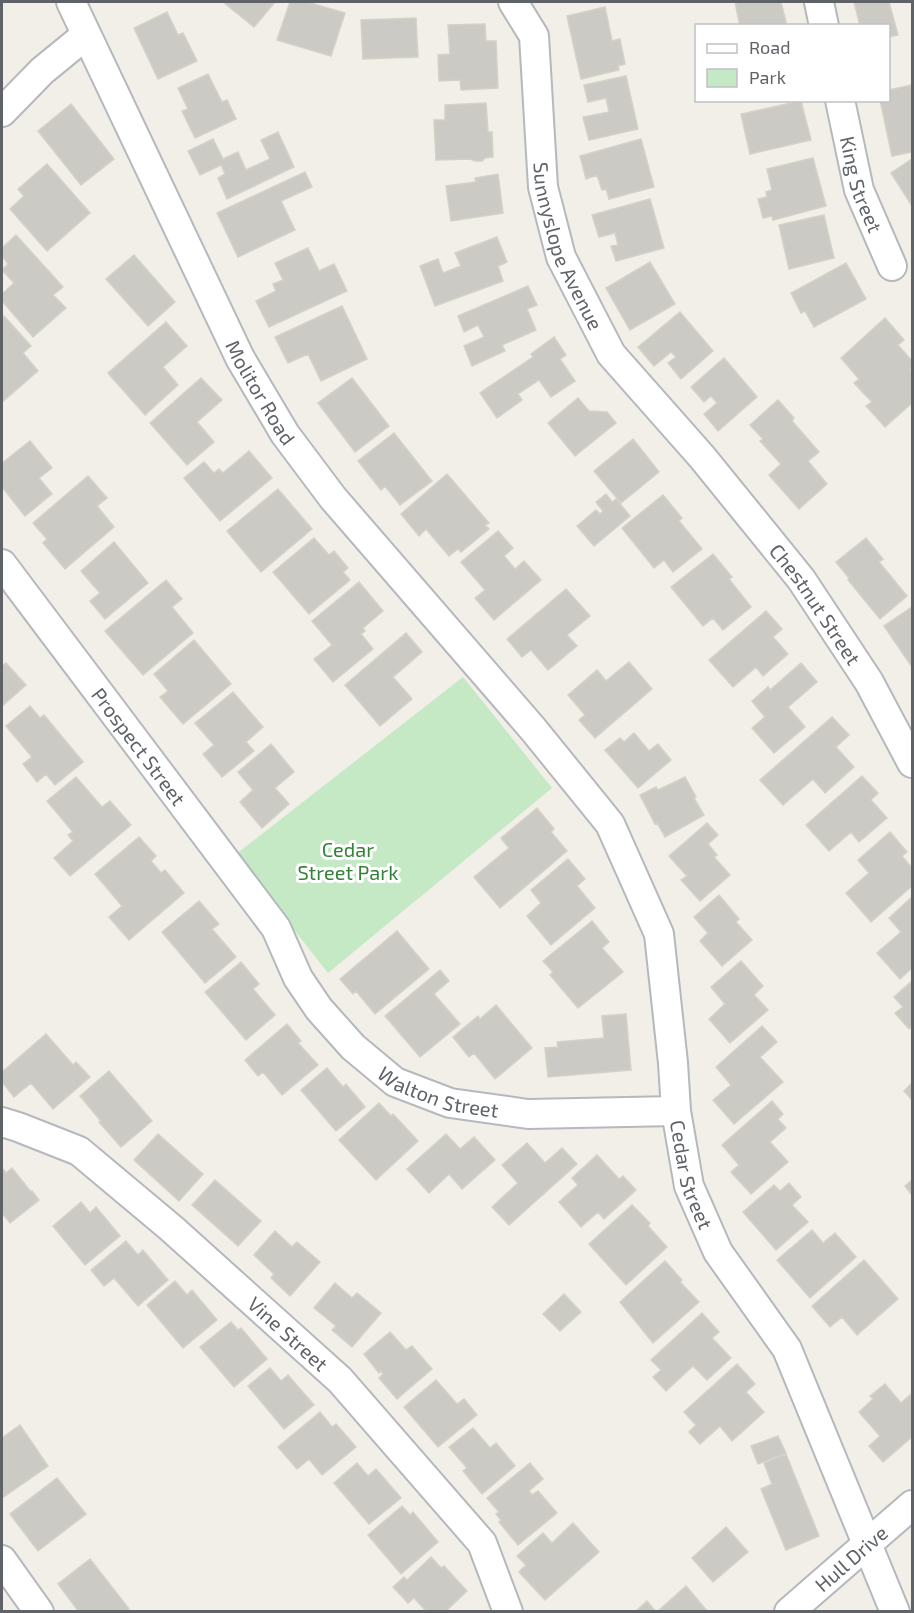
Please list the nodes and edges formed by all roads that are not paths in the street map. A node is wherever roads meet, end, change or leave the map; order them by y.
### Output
1 (71, 2) edge
2 (513, 2) edge
3 (819, 2) edge
4 (824, 24) edge
5 (86, 35) junction
6 (840, 102) edge
7 (2, 112) edge
8 (892, 266) dead end
9 (702, 457) joint
10 (2, 564) edge
11 (533, 729) joint
12 (912, 764) edge
13 (276, 928) joint
14 (676, 1111) junction
15 (2, 1122) edge
16 (912, 1505) edge
17 (867, 1545) junction
18 (2, 1560) edge
19 (39, 1611) edge
20 (508, 1611) edge
21 (789, 1611) edge
22 (895, 1611) edge

1 - 5 street, Molitor Road
2 - 9 street, Sunnyslope Avenue
3 - 4 street
5 - 7 street
5 - 11 street, Molitor Road
6 - 8 street, King Street
9 - 12 street, Chestnut Street
10 - 13 street, Prospect Street
11 - 14 street, Cedar Street
13 - 14 street, Walton Street
14 - 17 street, Cedar Street
15 - 20 street, Vine Street
16 - 17 street, Hull Drive
17 - 21 street, Hull Drive
17 - 22 street, Cedar Street
18 - 19 street

